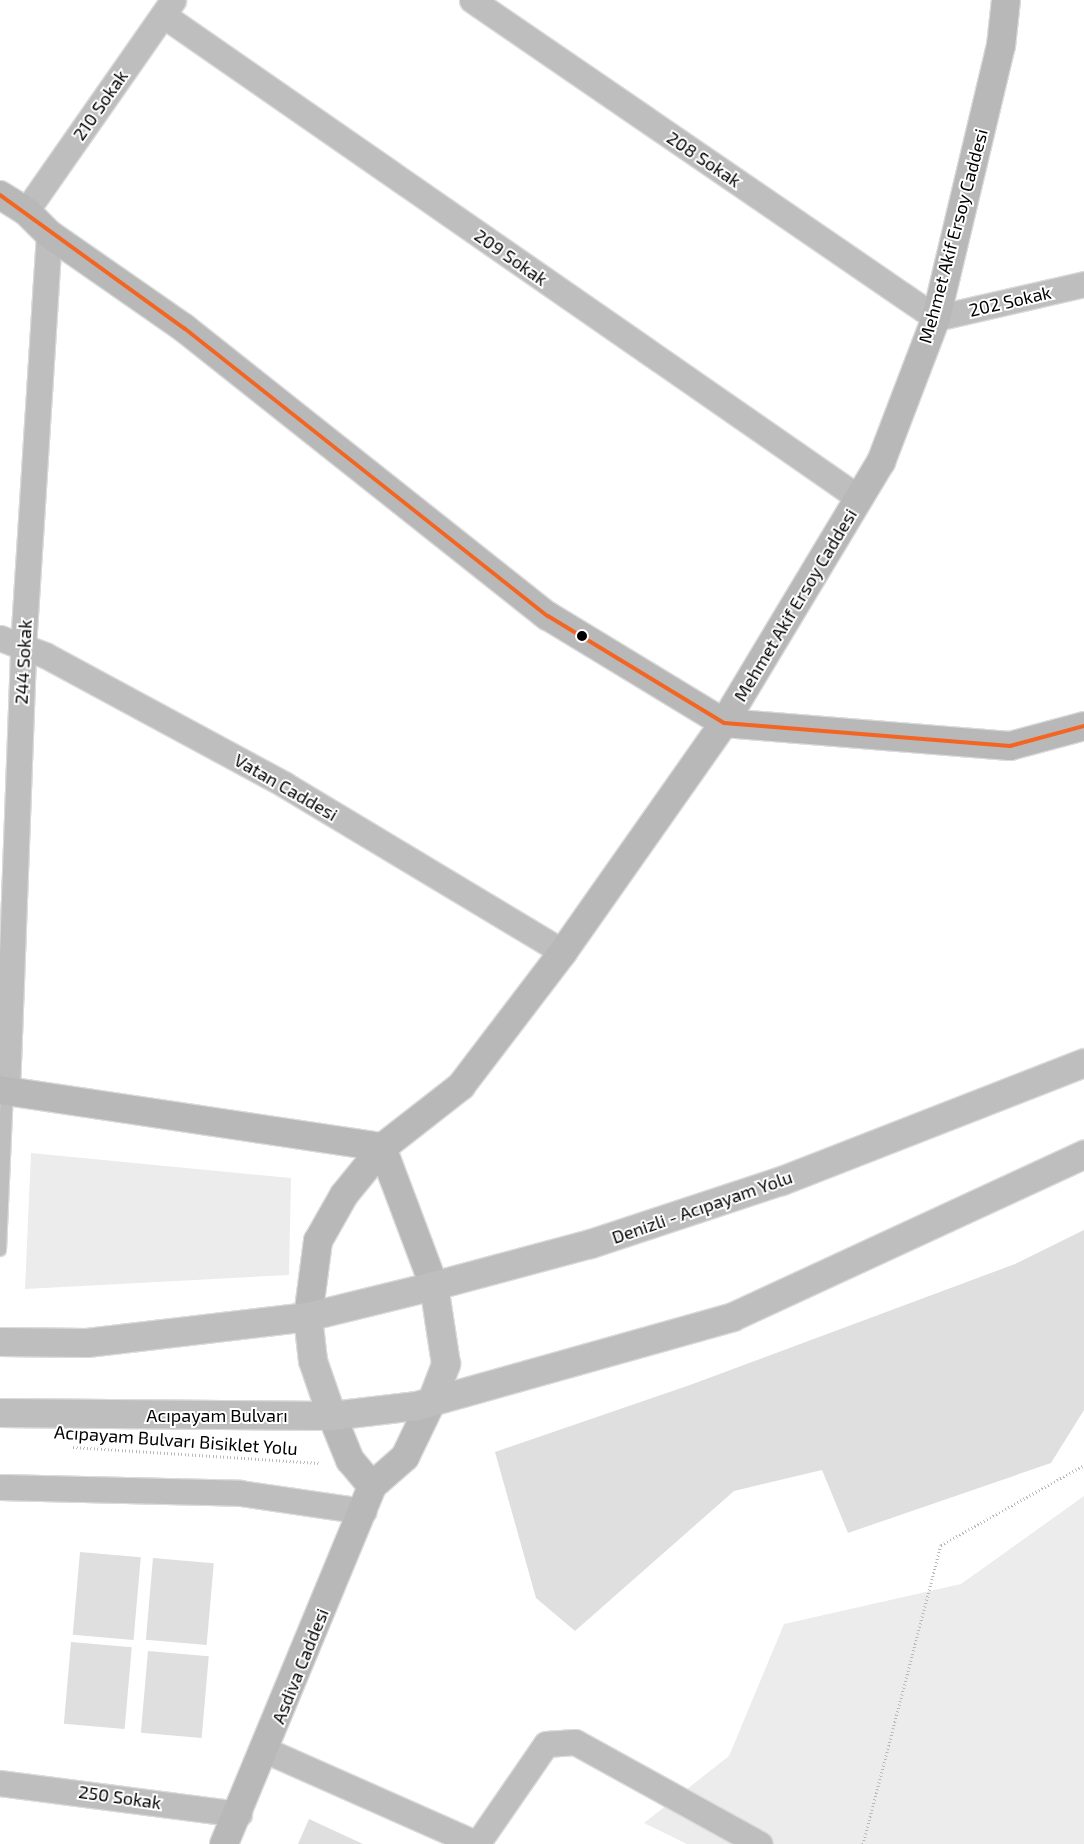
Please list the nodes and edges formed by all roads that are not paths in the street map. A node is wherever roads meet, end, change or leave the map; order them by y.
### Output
1 (472, 0) edge
2 (1006, 0) edge
3 (168, 7) edge
4 (0, 195) edge
5 (26, 211) junction
6 (49, 234) junction
7 (1084, 284) edge
8 (936, 318) junction
9 (859, 498) junction
10 (0, 638) edge
11 (23, 647) junction
12 (724, 723) junction
13 (1084, 726) edge
14 (7, 901) edge
15 (564, 952) junction
16 (1084, 1063) edge
17 (4, 1090) edge
18 (383, 1149) junction
19 (1084, 1155) edge
20 (0, 1250) edge
21 (434, 1286) junction
22 (308, 1317) junction
23 (0, 1342) edge
24 (432, 1401) junction
25 (0, 1413) edge
26 (332, 1416) junction
27 (0, 1487) edge
28 (368, 1499) junction
29 (266, 1750) junction
30 (0, 1783) edge
31 (239, 1814) junction
32 (224, 1844) edge
33 (760, 1844) edge

1 - 8 street, 208 Sokak
2 - 8 street, Mehmet Akif Ersoy Caddesi
3 - 5 street, 210 Sokak
3 - 9 street, 209 Sokak
4 - 5 street
5 - 6 street
6 - 11 street, 244 Sokak
6 - 12 street
7 - 8 street, 202 Sokak
8 - 9 street, Mehmet Akif Ersoy Caddesi
9 - 12 street, Mehmet Akif Ersoy Caddesi
10 - 11 street, Vatan Caddesi
11 - 14 street, 244 Sokak
11 - 15 street, Vatan Caddesi
12 - 13 street
12 - 15 street, Mehmet Akif Ersoy Caddesi
14 - 17 street, 244 Sokak
15 - 18 street, Mehmet Akif Ersoy Caddesi
16 - 21 main road, Denizli - Acıpayam Yolu
17 - 18 street
17 - 20 lane
18 - 21 street
18 - 22 street, Mehmet Akif Ersoy Caddesi
19 - 24 main road
21 - 22 main road, Denizli - Acıpayam Yolu
21 - 24 main road
22 - 23 main road
22 - 26 main road
24 - 26 main road, Acıpayam Bulvarı
24 - 28 street, Asdiva Caddesi
25 - 26 main road, Acıpayam Bulvarı
26 - 28 street
27 - 28 street
28 - 29 street, Asdiva Caddesi
29 - 31 street, Asdiva Caddesi
29 - 33 street
30 - 31 street, 250 Sokak
31 - 32 street, Asdiva Caddesi

